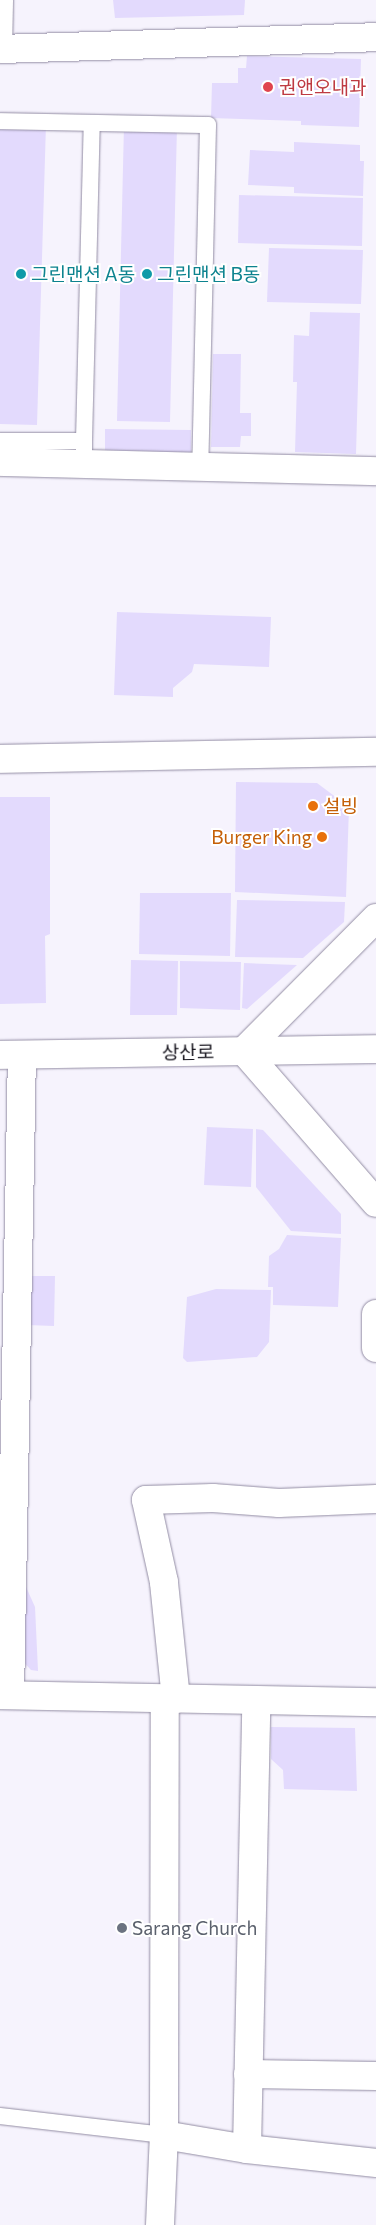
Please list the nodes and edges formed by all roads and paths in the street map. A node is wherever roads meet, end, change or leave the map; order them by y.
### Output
1 (5, 0) edge
2 (376, 37) edge
3 (2, 49) edge
4 (0, 121) edge
5 (92, 123) junction
6 (0, 441) edge
7 (84, 453) junction
8 (0, 462) edge
9 (200, 466) junction
10 (376, 471) edge
11 (376, 752) edge
12 (0, 759) edge
13 (376, 918) edge
14 (376, 1049) edge
15 (244, 1051) junction
16 (11, 1055) edge
17 (376, 1203) edge
18 (376, 1314) edge
19 (376, 1348) edge
20 (376, 1499) edge
21 (5, 1695) edge
22 (170, 1699) junction
23 (256, 1701) junction
24 (376, 1702) edge
25 (248, 2074) junction
26 (376, 2076) edge
27 (0, 2116) edge
28 (164, 2135) junction
29 (247, 2149) junction
30 (376, 2163) edge
31 (160, 2225) edge

1 - 3 lane
2 - 3 street
4 - 5 lane
5 - 7 lane
5 - 9 lane
6 - 7 lane
7 - 8 street
7 - 9 street
9 - 10 street
11 - 12 street
13 - 15 street
14 - 15 street, 상산로
15 - 16 street, 상산로
15 - 17 street
16 - 21 street
18 - 19 street
20 - 22 street
21 - 22 street
22 - 23 street
22 - 28 street
23 - 24 street
23 - 25 street
25 - 26 street
25 - 29 street
27 - 28 lane
28 - 29 street
28 - 31 street
29 - 30 street

